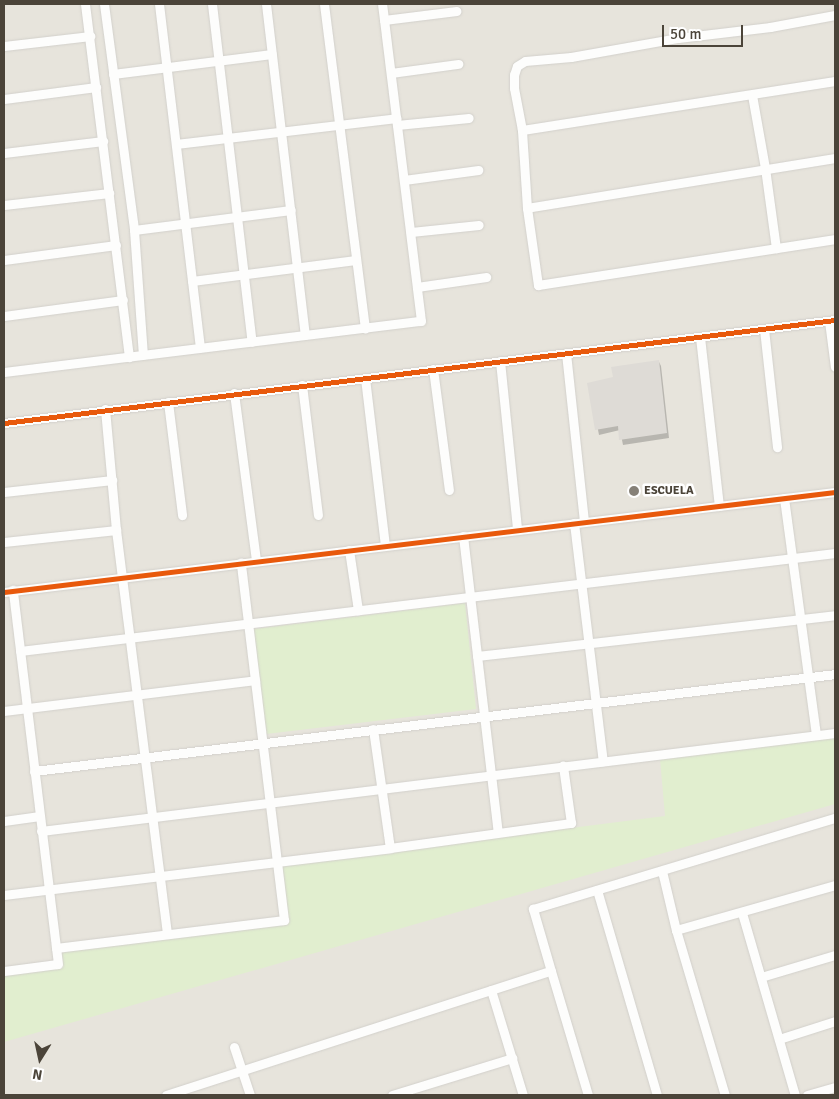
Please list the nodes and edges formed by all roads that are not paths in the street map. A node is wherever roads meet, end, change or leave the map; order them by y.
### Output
1 (86, 4) edge
2 (104, 4) edge
3 (159, 4) edge
4 (212, 4) edge
5 (266, 4) edge
6 (324, 4) edge
7 (382, 4) edge
8 (456, 11) dead end
9 (835, 15) edge
10 (384, 20) junction
11 (90, 36) junction
12 (4, 46) edge
13 (272, 54) junction
14 (218, 60) junction
15 (458, 64) dead end
16 (167, 67) junction
17 (391, 73) junction
18 (113, 74) junction
19 (835, 81) edge
20 (96, 88) junction
21 (752, 95) junction
22 (4, 99) edge
23 (469, 118) dead end
24 (397, 121) junction
25 (339, 125) junction
26 (522, 130) junction
27 (281, 132) junction
28 (228, 138) junction
29 (103, 141) junction
30 (176, 144) junction
31 (4, 153) edge
32 (835, 158) edge
33 (765, 168) junction
34 (478, 170) dead end
35 (404, 180) junction
36 (109, 193) junction
37 (4, 205) edge
38 (527, 208) junction
39 (291, 210) junction
40 (237, 216) junction
41 (185, 223) junction
42 (479, 225) dead end
43 (134, 230) junction
44 (411, 232) junction
45 (835, 239) edge
46 (116, 245) junction
47 (776, 248) junction
48 (4, 260) edge
49 (356, 260) junction
50 (297, 267) junction
51 (244, 275) junction
52 (486, 277) dead end
53 (192, 281) junction
54 (417, 287) junction
55 (123, 300) junction
56 (4, 316) edge
57 (832, 321) edge
58 (365, 328) junction
59 (764, 329) junction
60 (305, 335) junction
61 (700, 337) junction
62 (252, 342) junction
63 (200, 348) junction
64 (566, 353) junction
65 (143, 355) junction
66 (129, 357) junction
67 (500, 361) junction
68 (835, 367) edge
69 (433, 369) junction
70 (4, 372) edge
71 (365, 378) junction
72 (302, 385) junction
73 (234, 394) junction
74 (168, 402) junction
75 (105, 409) junction
76 (4, 423) edge
77 (778, 447) dead end
78 (112, 480) junction
79 (449, 490) dead end
80 (4, 492) edge
81 (835, 492) edge
82 (784, 498) junction
83 (719, 506) junction
84 (182, 515) dead end
85 (318, 515) dead end
86 (584, 521) junction
87 (574, 523) junction
88 (517, 529) junction
89 (116, 530) junction
90 (464, 536) junction
91 (4, 542) edge
92 (385, 545) junction
93 (349, 550) junction
94 (835, 553) edge
95 (793, 558) junction
96 (256, 561) junction
97 (241, 563) junction
98 (122, 577) junction
99 (582, 583) junction
100 (8, 591) edge
101 (471, 596) junction
102 (358, 610) junction
103 (835, 615) edge
104 (801, 619) junction
105 (248, 623) junction
106 (130, 638) junction
107 (589, 643) junction
108 (20, 651) junction
109 (477, 656) junction
110 (835, 674) edge
111 (808, 677) junction
112 (255, 680) junction
113 (137, 695) junction
114 (596, 702) junction
115 (27, 708) junction
116 (4, 711) edge
117 (484, 716) junction
118 (373, 729) junction
119 (835, 733) edge
120 (816, 735) junction
121 (263, 742) junction
122 (145, 756) junction
123 (603, 761) junction
124 (563, 766) junction
125 (34, 771) junction
126 (490, 775) junction
127 (382, 789) junction
128 (270, 803) junction
129 (40, 816) junction
130 (152, 816) junction
131 (835, 818) edge
132 (4, 821) edge
133 (42, 831) junction
134 (498, 832) junction
135 (390, 848) junction
136 (277, 861) junction
137 (662, 871) junction
138 (160, 875) junction
139 (835, 885) edge
140 (48, 888) junction
141 (597, 890) junction
142 (4, 894) edge
143 (742, 913) junction
144 (676, 930) junction
145 (167, 934) junction
146 (56, 948) junction
147 (835, 955) edge
148 (4, 971) edge
149 (551, 971) junction
150 (761, 977) junction
151 (491, 990) junction
152 (835, 1021) edge
153 (779, 1039) junction
154 (234, 1047) dead end
155 (512, 1058) junction
156 (243, 1071) junction
157 (835, 1087) edge
158 (166, 1095) edge
159 (250, 1095) edge
160 (392, 1095) edge
161 (523, 1095) edge
162 (588, 1095) edge
163 (657, 1095) edge
164 (725, 1095) edge
165 (795, 1095) edge
166 (807, 1095) edge

1 - 11 street
2 - 18 street
3 - 16 street
4 - 14 street
5 - 13 street
6 - 25 street
7 - 10 street
8 - 10 street
9 - 26 street
10 - 17 street
11 - 12 street
11 - 20 street
13 - 14 street
13 - 27 street
14 - 16 street
14 - 28 street
15 - 17 street
16 - 18 street
16 - 30 street
17 - 24 street
18 - 43 street
19 - 21 street
20 - 22 street
20 - 29 street
21 - 26 street
21 - 33 street
23 - 24 street
24 - 25 street
24 - 35 street
25 - 27 street
25 - 49 street
26 - 38 street
27 - 28 street
27 - 39 street
28 - 30 street
28 - 40 street
29 - 31 street
29 - 36 street
30 - 41 street
32 - 33 street
33 - 38 street
33 - 47 street
34 - 35 street
35 - 44 street
36 - 37 street
36 - 46 street
38 - 47 street
39 - 40 street
39 - 50 street
40 - 41 street
40 - 51 street
41 - 43 street
41 - 53 street
42 - 44 street
43 - 65 street
44 - 54 street
45 - 47 street
46 - 48 street
46 - 55 street
49 - 50 street
49 - 58 street
50 - 51 street
50 - 60 street
51 - 53 street
51 - 62 street
52 - 54 street
53 - 63 street
54 - 58 street
55 - 56 street
55 - 66 street
57 - 59 street
57 - 68 street
58 - 60 street
59 - 61 street
59 - 77 street
60 - 62 street
61 - 64 street
61 - 83 street
62 - 63 street
63 - 65 street
64 - 67 street
64 - 86 street
65 - 66 street
66 - 70 street
67 - 69 street
67 - 88 street
69 - 71 street
69 - 79 street
71 - 72 street
71 - 92 street
72 - 73 street
72 - 85 street
73 - 74 street
73 - 96 street
74 - 75 street
74 - 84 street
75 - 76 street
75 - 78 street
78 - 80 street
78 - 89 street
81 - 82 street
82 - 83 street
82 - 95 street
83 - 86 street
86 - 87 street
87 - 88 street
87 - 99 street
88 - 90 street
89 - 91 street
89 - 98 street
90 - 92 street
90 - 101 street
92 - 93 street
93 - 96 street
93 - 102 street
94 - 95 street
95 - 99 street
95 - 104 street
96 - 97 street
97 - 98 street
97 - 105 street
98 - 100 street
98 - 106 street
99 - 101 street
99 - 107 street
100 - 108 street
101 - 102 street
101 - 109 street
102 - 105 street
103 - 104 street
104 - 107 street
104 - 111 street
105 - 106 street
105 - 112 street
106 - 108 street
106 - 113 street
107 - 109 street
107 - 114 street
108 - 115 street
109 - 117 street
110 - 111 street
111 - 114 street
111 - 120 street
112 - 113 street
112 - 121 street
113 - 115 street
113 - 122 street
114 - 117 street
114 - 123 street
115 - 116 street
115 - 125 street
117 - 118 street
117 - 126 street
118 - 121 street
118 - 127 street
119 - 120 street
120 - 123 street
121 - 122 street
121 - 128 street
122 - 125 street
122 - 130 street
123 - 124 street
124 - 126 street
124 - 134 street
125 - 129 street
126 - 127 street
126 - 134 street
127 - 128 street
127 - 135 street
128 - 130 street
128 - 136 street
129 - 132 street
129 - 133 street
130 - 133 street
130 - 138 street
131 - 137 street
133 - 140 street
134 - 135 street
135 - 136 street
136 - 138 street
136 - 145 street
137 - 141 street
137 - 144 street
138 - 140 street
138 - 145 street
139 - 143 street
140 - 142 street
140 - 146 street
141 - 149 street
141 - 163 street
143 - 144 street
143 - 150 street
144 - 164 street
145 - 146 street
146 - 148 street
147 - 150 street
149 - 151 street
149 - 162 street
150 - 153 street
151 - 155 street
151 - 156 street
152 - 153 street
153 - 165 street
154 - 156 street
155 - 160 street
155 - 161 street
156 - 158 street
156 - 159 street
157 - 166 street

